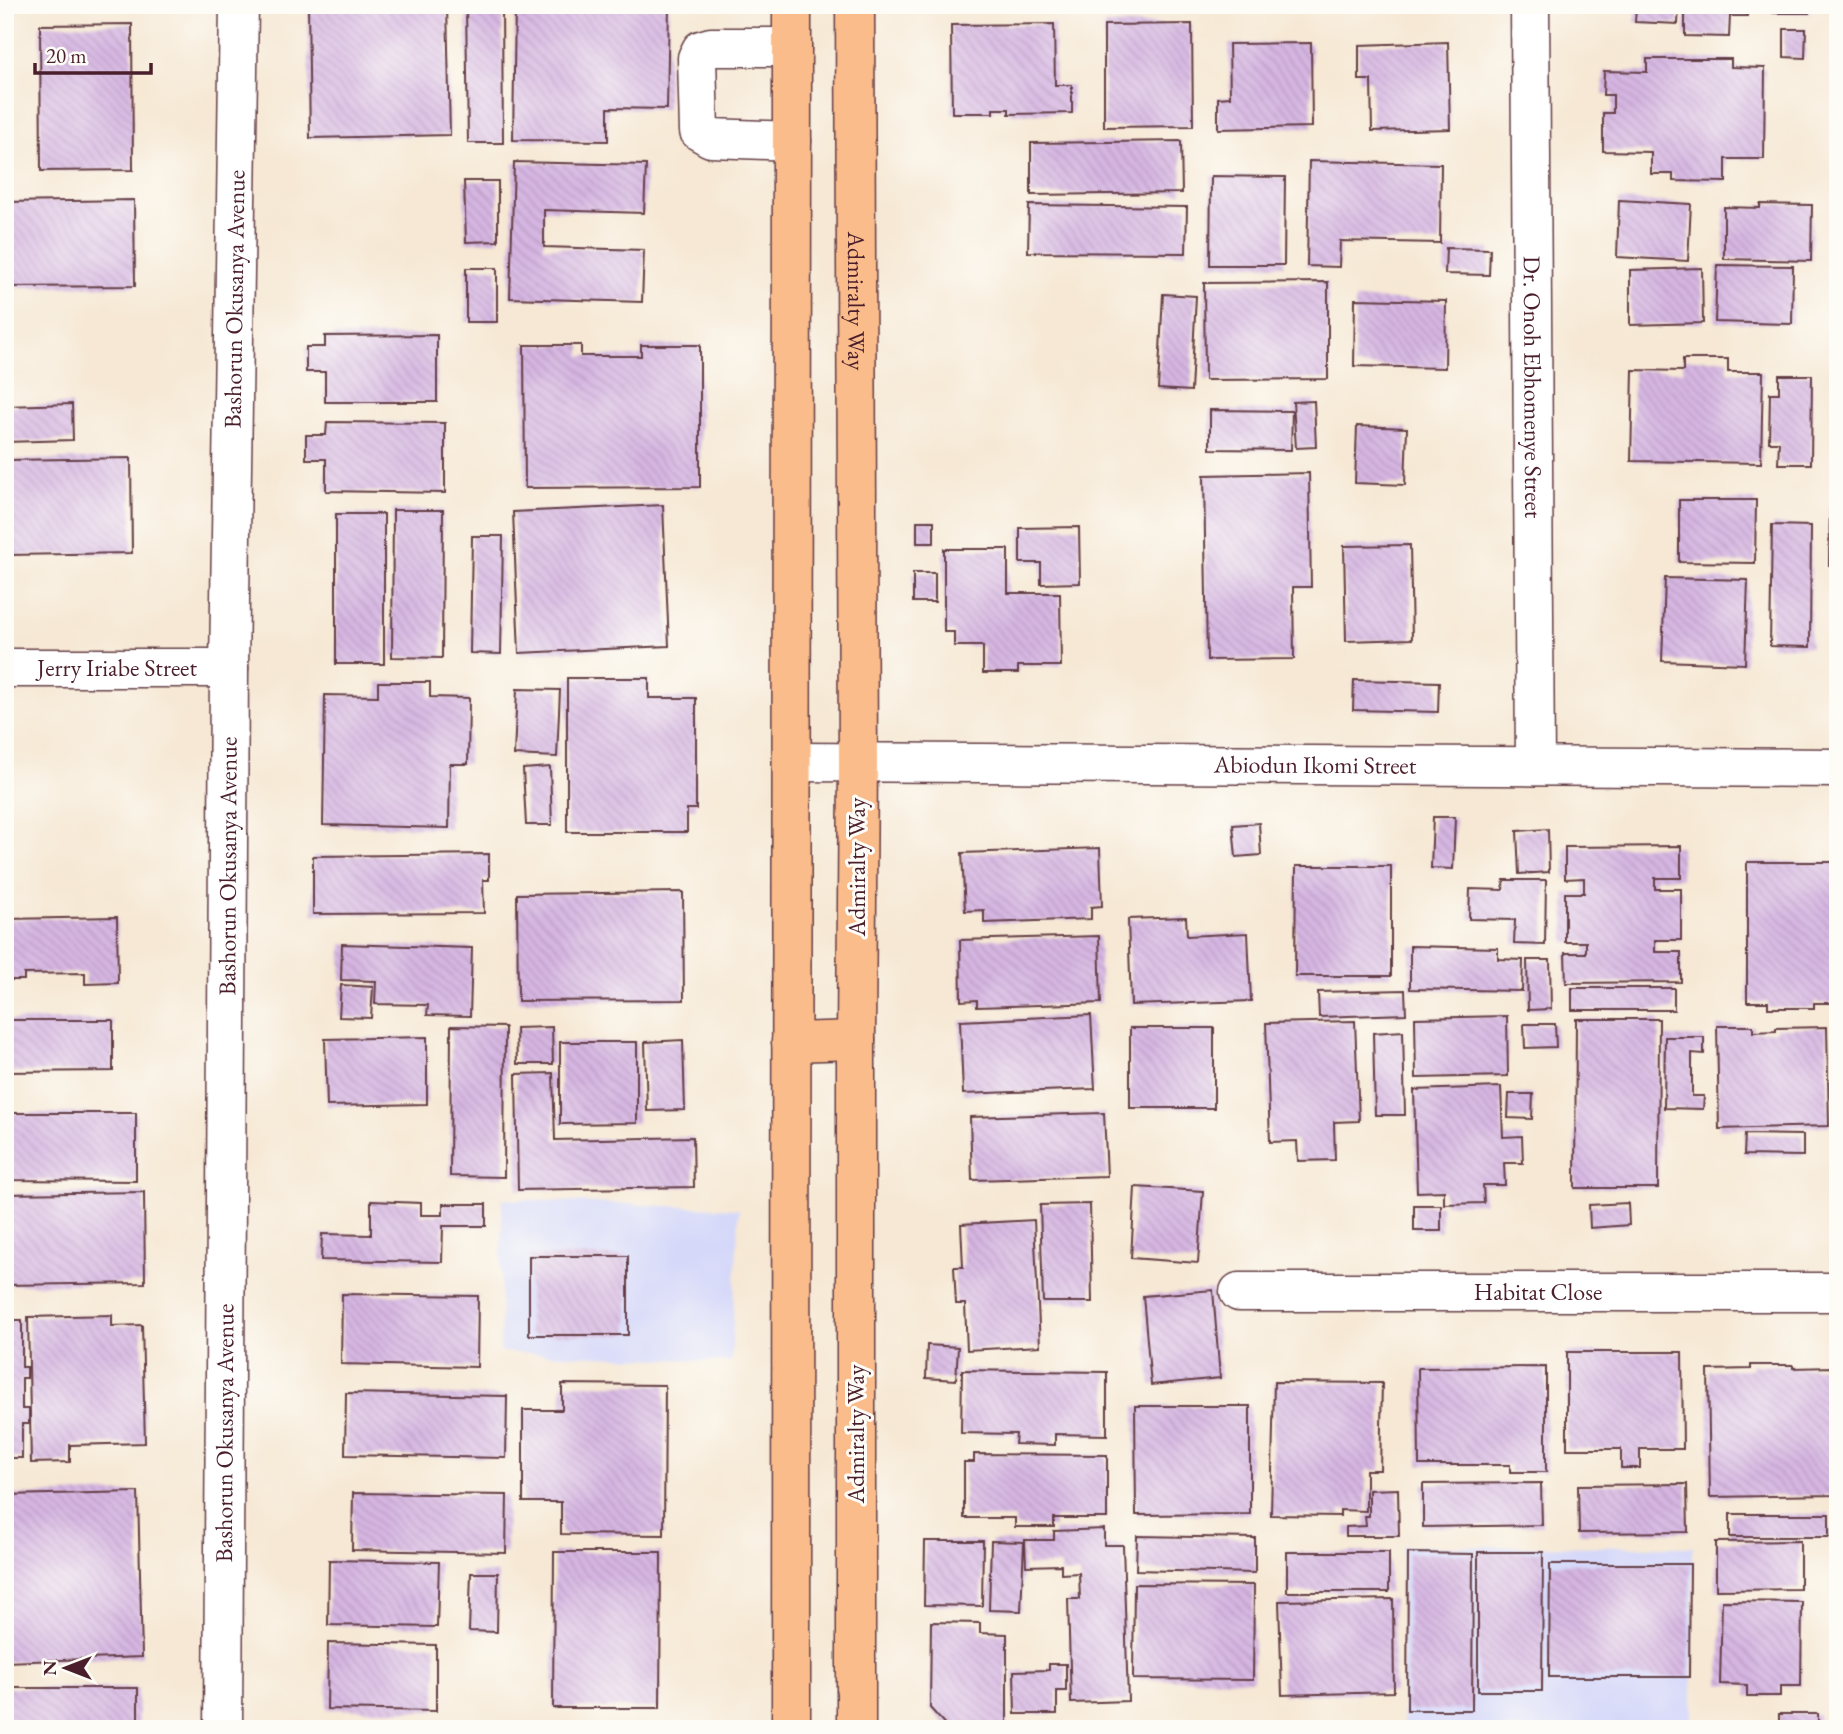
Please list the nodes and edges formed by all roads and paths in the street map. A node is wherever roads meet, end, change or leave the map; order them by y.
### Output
1 (239, 5) edge
2 (792, 5) edge
3 (855, 5) edge
4 (1530, 5) edge
5 (792, 47) junction
6 (792, 141) junction
7 (5, 668) edge
8 (229, 668) junction
9 (792, 762) junction
10 (858, 762) junction
11 (1535, 766) junction
12 (1838, 768) edge
13 (856, 1040) junction
14 (791, 1042) junction
15 (1239, 1292) dead end
16 (1838, 1292) edge
17 (223, 1729) edge
18 (791, 1729) edge
19 (856, 1729) edge

1 - 8 street, Bashorun Okusanya Avenue
2 - 5 main road
3 - 10 main road, Admiralty Way
4 - 11 street, Dr. Onoh Ebhomenye Street
5 - 6 main road
5 - 6 street
6 - 9 main road
7 - 8 street, Jerry Iriabe Street
8 - 17 street, Bashorun Okusanya Avenue
9 - 10 street, Abiodun Ikomi Street
9 - 14 main road
10 - 11 street, Abiodun Ikomi Street
10 - 13 main road, Admiralty Way
11 - 12 street, Abiodun Ikomi Street
13 - 14 main road
13 - 19 main road, Admiralty Way
14 - 18 main road
15 - 16 street, Habitat Close

